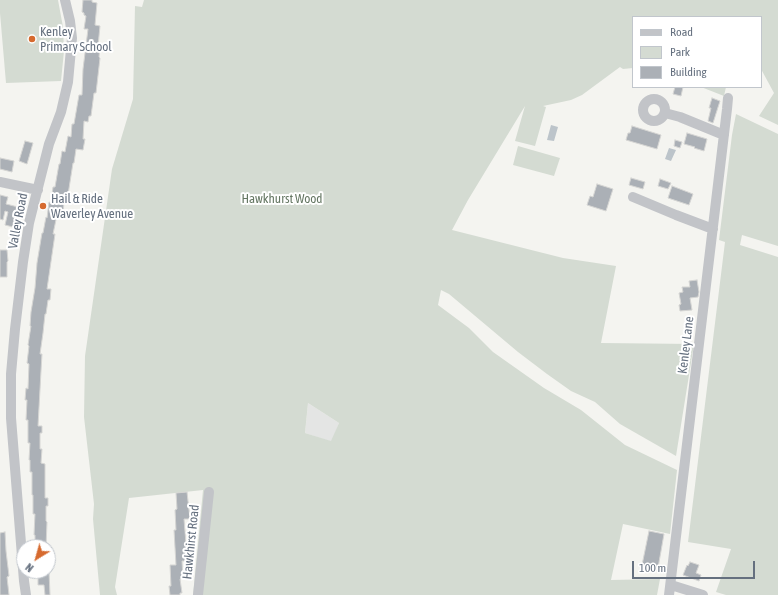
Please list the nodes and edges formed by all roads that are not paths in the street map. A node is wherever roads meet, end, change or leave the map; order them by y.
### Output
1 (65, 0) edge
2 (728, 98) dead end
3 (665, 113) dead end
4 (724, 135) junction
5 (0, 182) edge
6 (38, 190) junction
7 (633, 197) dead end
8 (713, 228) junction
9 (210, 492) dead end
10 (670, 590) edge
11 (26, 595) edge
12 (198, 595) edge
13 (703, 595) edge

1 - 6 street, Valley Road
2 - 4 street, Kenley Lane
3 - 4 street
4 - 8 street, Kenley Lane
5 - 6 street
6 - 11 street, Valley Road
7 - 8 street
8 - 10 street, Kenley Lane
9 - 12 street, Hawkhirst Road
10 - 13 street

